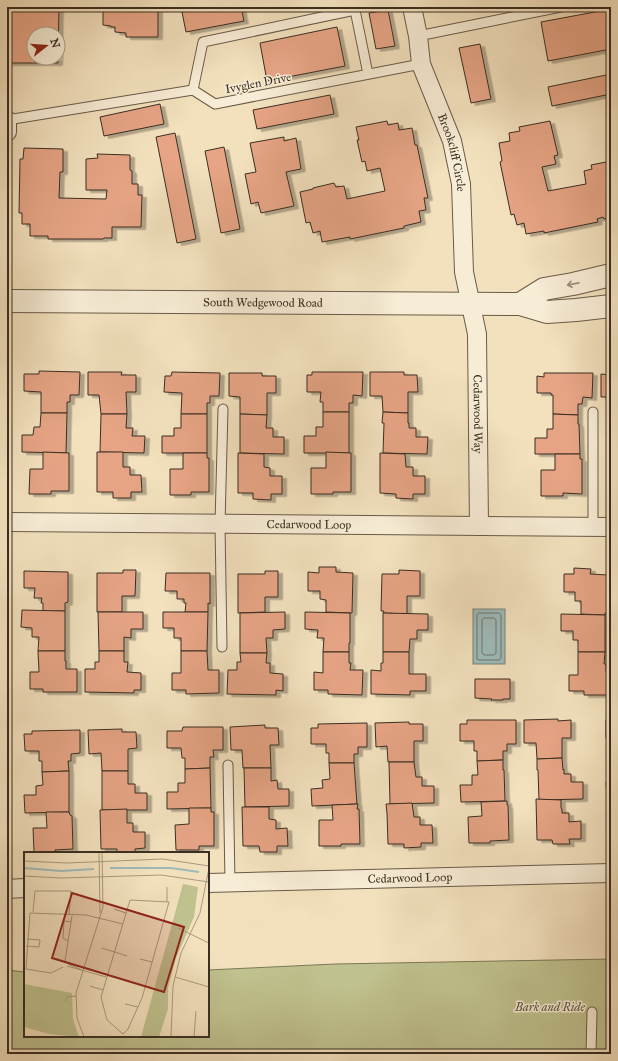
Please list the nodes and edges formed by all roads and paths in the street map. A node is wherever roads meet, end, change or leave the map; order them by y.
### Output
1 (412, 7) edge
2 (561, 7) edge
3 (418, 36) junction
4 (421, 64) junction
5 (368, 74) junction
6 (193, 90) junction
7 (7, 120) edge
8 (7, 132) edge
9 (611, 275) edge
10 (7, 301) edge
11 (471, 303) junction
12 (520, 304) junction
13 (611, 306) edge
14 (223, 409) dead end
15 (593, 412) dead end
16 (7, 522) edge
17 (220, 524) junction
18 (479, 526) junction
19 (593, 527) junction
20 (611, 527) edge
21 (222, 647) dead end
22 (228, 765) dead end
23 (611, 873) edge
24 (209, 883) edge
25 (230, 883) junction
26 (24, 888) edge
27 (7, 889) edge
28 (592, 1012) dead end
29 (591, 1054) edge

1 - 3 street, Brookcliff Circle
2 - 3 lane
3 - 4 street, Brookcliff Circle
4 - 5 lane, Ivyglen Drive
4 - 11 street, Brookcliff Circle
5 - 6 lane, Ivyglen Drive
5 - 6 lane
6 - 7 lane
7 - 8 street
9 -> 12 street
10 - 11 street, South Wedgewood Road
11 - 12 street, South Wedgewood Road
11 - 18 street, Cedarwood Way
12 - 13 street, South Wedgewood Road
14 - 17 lane
15 - 19 lane
16 - 17 street, Cedarwood Loop
17 - 18 street, Cedarwood Loop
17 - 21 lane
18 - 19 street, Cedarwood Loop
19 - 20 street, Cedarwood Loop
22 - 25 lane
23 - 25 street, Cedarwood Loop
24 - 25 street, Cedarwood Loop
26 - 27 street
28 - 29 lane

